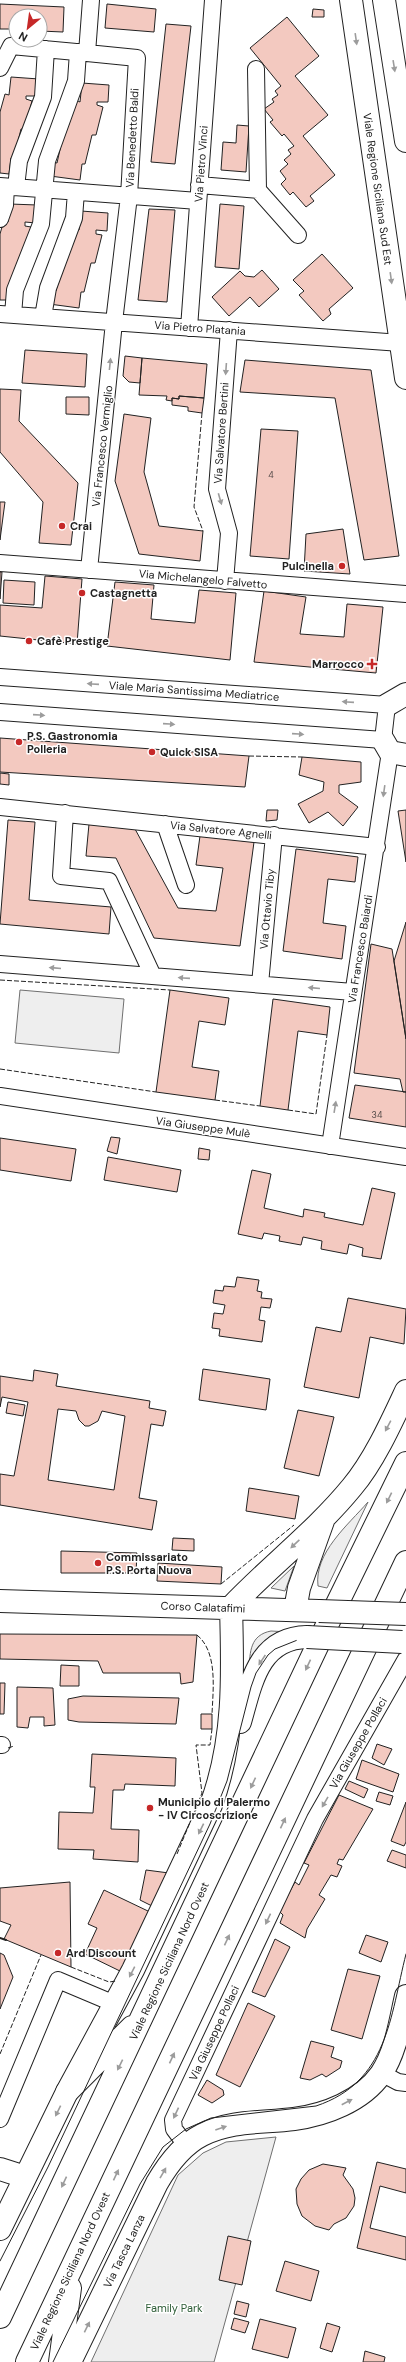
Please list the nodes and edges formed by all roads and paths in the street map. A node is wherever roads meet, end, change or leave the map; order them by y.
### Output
1 (91, 0) edge
2 (213, 0) edge
3 (351, 0) edge
4 (384, 0) edge
5 (46, 49) junction
6 (82, 53) junction
7 (0, 68) edge
8 (256, 69) dead end
9 (406, 141) edge
10 (199, 185) junction
11 (7, 187) edge
12 (43, 189) junction
13 (258, 190) junction
14 (76, 192) junction
15 (129, 196) junction
16 (198, 201) junction
17 (0, 219) edge
18 (298, 235) dead end
19 (6, 314) edge
20 (44, 317) junction
21 (114, 322) junction
22 (190, 328) junction
23 (229, 330) junction
24 (401, 343) junction
25 (406, 378) edge
26 (0, 563) edge
27 (89, 570) junction
28 (225, 581) junction
29 (406, 594) edge
30 (0, 677) edge
31 (406, 694) edge
32 (387, 705) junction
33 (0, 712) edge
34 (393, 749) edge
35 (0, 807) edge
36 (65, 813) junction
37 (165, 824) junction
38 (274, 835) junction
39 (376, 847) junction
40 (186, 885) dead end
41 (0, 964) edge
42 (153, 976) junction
43 (260, 984) junction
44 (353, 992) junction
45 (0, 1096) edge
46 (330, 1146) junction
47 (406, 1157) edge
48 (406, 1391) edge
49 (406, 1463) edge
50 (324, 1518) junction
51 (406, 1562) edge
52 (406, 1594) edge
53 (0, 1601) edge
54 (231, 1607) junction
55 (328, 1608) junction
56 (295, 1610) junction
57 (406, 1614) edge
58 (405, 1647) edge
59 (340, 1702) junction
60 (220, 1780) junction
61 (406, 1996) edge
62 (115, 2004) junction
63 (144, 2015) junction
64 (381, 2073) junction
65 (406, 2083) edge
66 (67, 2092) junction
67 (0, 2119) edge
68 (186, 2145) junction
69 (0, 2169) edge
70 (25, 2177) junction
71 (0, 2229) edge
72 (73, 2266) junction
73 (0, 2317) edge
74 (27, 2362) edge
75 (60, 2362) edge
76 (70, 2362) edge

1 - 6 street
2 - 10 street, Via Pietro Vinci
3 -> 24 main road, Viale Regione Siciliana Sud Est
4 -> 9 main road
5 - 6 street
5 - 7 street
5 - 11 street
6 - 12 street
6 - 15 street, Via Benedetto Baldi
8 - 13 street
10 - 13 street
10 - 16 street, Via Pietro Vinci
11 - 12 street
11 - 17 street
12 - 14 street
12 - 19 street
13 - 18 street
14 - 15 street
14 - 20 street
15 - 16 street
15 - 21 street, Via Benedetto Baldi
16 - 22 street, Via Pietro Vinci
19 - 20 street, Via Pietro Platania
20 - 21 street, Via Pietro Platania
21 - 22 street, Via Pietro Platania
27 -> 21 street, Via Francesco Vermiglio
22 - 23 street, Via Pietro Platania
23 - 24 street, Via Pietro Platania
23 -> 28 street, Via Salvatore Bertini
24 - 25 main road, Viale Regione Siciliana Sud Est
26 - 27 street, Via Michelangelo Falvetto
27 - 28 street, Via Michelangelo Falvetto
28 - 29 street, Via Michelangelo Falvetto
32 -> 30 street, Viale Maria Santissima Mediatrice
31 - 32 main road
32 - 34 street
33 -> 34 street
34 -> 39 street, Via Francesco Baiardi
35 - 36 street, Via Salvatore Agnelli
36 - 37 street, Via Salvatore Agnelli
36 - 42 street
37 - 38 street, Via Salvatore Agnelli
37 - 40 street
38 - 39 street, Via Salvatore Agnelli
38 - 43 street, Via Ottavio Tiby
39 - 44 street, Via Francesco Baiardi
42 -> 41 street
43 -> 42 street
44 -> 43 street
46 -> 44 street, Via Francesco Baiardi
45 - 46 street, Via Giuseppe Mulè
46 - 47 street, Via Giuseppe Mulè
48 -> 50 main road
49 -> 55 main road
50 -> 54 main road
50 - 56 main road
51 - 59 main road
52 - 59 main road
53 - 54 main road, Corso Calatafimi
54 - 56 main road, Corso Calatafimi
54 - 60 main road
55 - 56 main road, Corso Calatafimi
55 - 57 main road, Corso Calatafimi, bridge
55 -> 63 main road, Viale Regione Siciliana Nord Ovest
58 -> 60 main road, bridge
58 -> 68 street, Via Giuseppe Pollaci
72 -> 59 main road, Viale Regione Siciliana Nord Ovest
60 -> 62 main road
61 - 64 main road
62 - 66 main road
62 - 67 street
63 - 66 main road
63 -> 73 main road, Viale Regione Siciliana Nord Ovest
64 - 65 street
68 -> 64 main road
66 -> 70 main road
76 -> 68 main road, Via Tasca Lanza
69 - 70 main road
70 - 71 main road
72 - 74 main road, Viale Regione Siciliana Nord Ovest
72 - 75 main road

